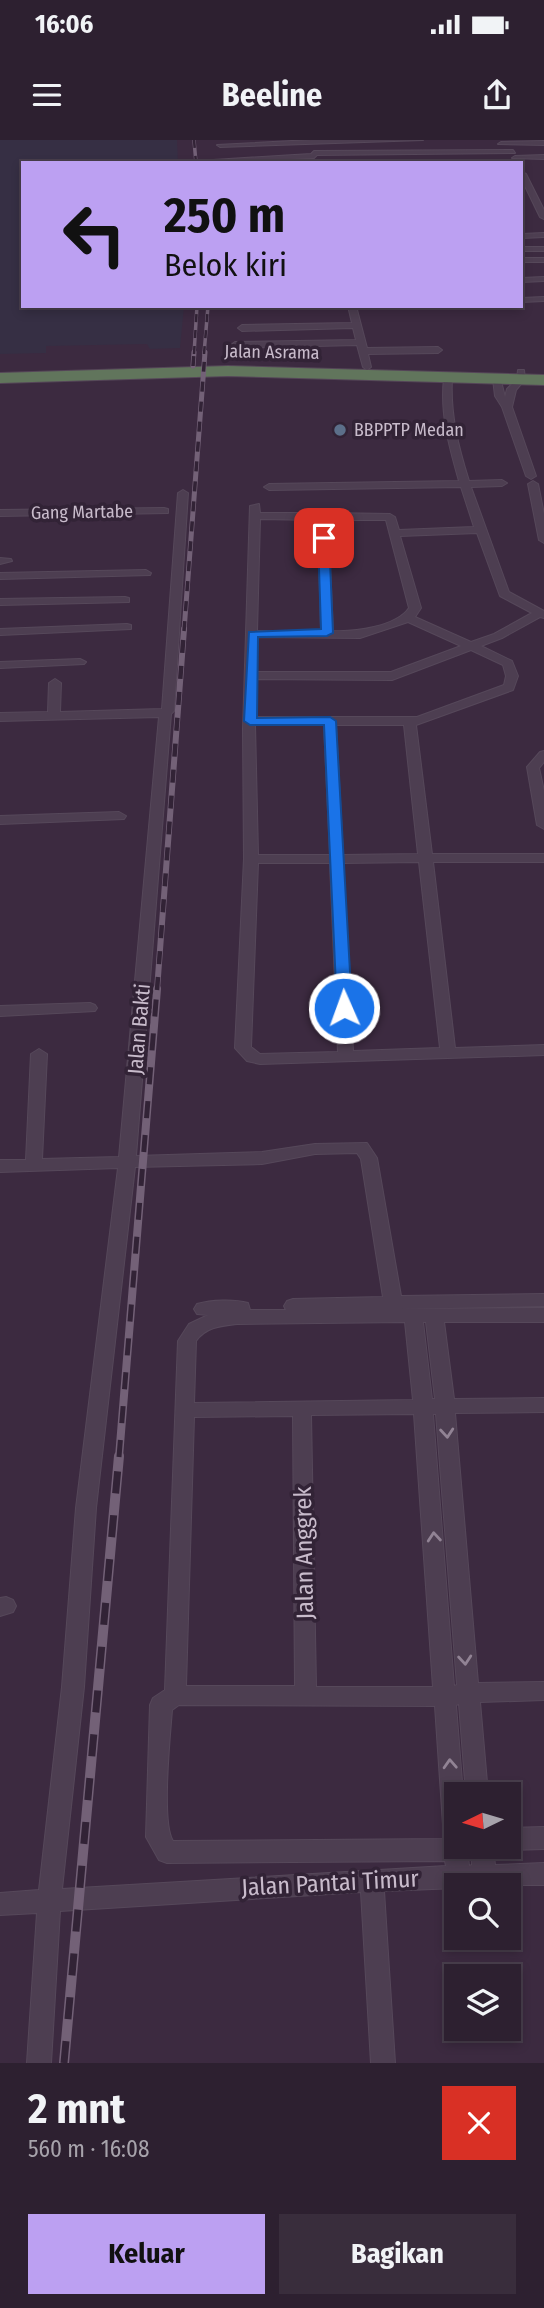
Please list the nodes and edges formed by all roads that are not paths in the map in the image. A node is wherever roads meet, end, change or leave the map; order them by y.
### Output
1 (420, 140) edge
2 (311, 142) edge
3 (508, 142) edge
4 (544, 143) edge
5 (220, 145) dead end
6 (452, 145) dead end
7 (315, 157) edge
8 (544, 157) edge
9 (515, 158) edge
10 (216, 160) dead end
11 (528, 192) edge
12 (544, 196) edge
13 (544, 217) edge
14 (544, 235) edge
15 (523, 236) edge
16 (523, 249) edge
17 (544, 249) edge
18 (523, 260) edge
19 (544, 260) edge
20 (523, 279) edge
21 (544, 279) edge
22 (544, 299) edge
23 (523, 300) edge
24 (353, 308) edge
25 (357, 325) junction
26 (242, 328) dead end
27 (235, 345) dead end
28 (438, 351) dead end
29 (364, 353) junction
30 (0, 372) edge
31 (544, 373) edge
32 (0, 378) edge
33 (544, 380) edge
34 (510, 382) junction
35 (447, 385) junction
36 (538, 481) edge
37 (502, 483) dead end
38 (465, 484) junction
39 (269, 487) dead end
40 (183, 493) dead end
41 (164, 511) dead end
42 (0, 513) edge
43 (323, 514) junction
44 (482, 530) junction
45 (394, 533) junction
46 (544, 540) edge
47 (146, 573) dead end
48 (0, 576) edge
49 (125, 600) dead end
50 (0, 602) edge
51 (542, 614) edge
52 (407, 617) junction
53 (127, 627) dead end
54 (0, 632) edge
55 (327, 633) junction
56 (253, 634) junction
57 (472, 645) junction
58 (80, 662) dead end
59 (0, 665) edge
60 (252, 675) junction
61 (55, 683) dead end
62 (165, 713) junction
63 (54, 715) junction
64 (0, 717) edge
65 (250, 721) junction
66 (330, 721) junction
67 (410, 722) junction
68 (544, 755) edge
69 (120, 816) dead end
70 (0, 820) edge
71 (544, 825) edge
72 (544, 858) edge
73 (250, 859) junction
74 (426, 859) junction
75 (339, 860) junction
76 (90, 1008) dead end
77 (0, 1011) edge
78 (544, 1051) edge
79 (448, 1053) junction
80 (39, 1054) dead end
81 (346, 1058) junction
82 (125, 1164) junction
83 (34, 1165) junction
84 (0, 1166) edge
85 (544, 1300) edge
86 (393, 1303) junction
87 (203, 1309) dead end
88 (544, 1315) edge
89 (423, 1316) junction
90 (445, 1405) junction
91 (544, 1405) edge
92 (423, 1406) junction
93 (302, 1409) junction
94 (184, 1410) junction
95 (544, 1691) edge
96 (175, 1695) junction
97 (457, 1695) junction
98 (306, 1697) junction
99 (456, 1782) edge
100 (475, 1782) edge
101 (544, 1838) edge
102 (522, 1839) edge
103 (444, 1850) edge
104 (544, 1874) edge
105 (521, 1875) edge
106 (444, 1877) edge
107 (372, 1880) junction
108 (49, 1902) junction
109 (0, 1905) edge
110 (39, 2063) edge
111 (383, 2063) edge

1 - 2 street
2 - 5 street
2 - 7 street
3 - 4 street
3 - 6 street
3 - 9 street
7 - 9 street
7 - 10 street
8 - 9 street
11 - 12 street
11 - 13 street
14 - 15 street
16 - 17 street
18 - 19 street
20 - 21 street
22 - 23 street
24 - 25 street
25 - 26 street
25 - 29 street
27 - 29 street
28 - 29 street
29 - 30 highway, Jalan Asrama
29 - 34 highway, Jalan Asrama
31 - 34 highway, Jalan Asrama
32 - 35 highway, Jalan Asrama
33 - 34 highway, Jalan Asrama
34 - 35 highway, Jalan Asrama
34 - 36 street
35 - 38 street
36 - 46 street
37 - 38 street
38 - 39 street
38 - 44 street
40 - 62 street, Jalan Bakti
41 - 42 street, Gang Martabe
43 - 45 street
43 - 55 street
43 - 56 street
44 - 45 street
44 - 51 street
45 - 52 street
47 - 48 street
49 - 50 street
51 - 57 street
52 - 55 street
52 - 57 street
53 - 54 street
55 - 56 street
56 - 60 street
57 - 60 street
57 - 67 street
58 - 59 street
60 - 65 street
61 - 63 street
62 - 63 street
62 - 82 street, Jalan Bakti
63 - 64 street
65 - 66 street
65 - 73 street
66 - 67 street
66 - 75 street
67 - 74 street
68 - 71 street
69 - 70 street
72 - 74 street
73 - 75 street
73 - 81 street
74 - 75 street
74 - 79 street
75 - 81 street
76 - 77 street
78 - 79 street
79 - 81 street
80 - 83 street
82 - 83 street
82 - 86 street
82 - 108 street, Jalan Bakti
83 - 84 street
85 - 86 street
86 - 87 street
88 - 89 street
89 - 90 street
89 - 92 street
89 - 94 street
90 - 91 street
90 - 92 street
90 -> 97 street
92 - 93 street
97 -> 92 street
93 - 94 street
93 - 98 street, Jalan Anggrek
94 - 96 street
95 - 97 street
96 - 98 street
96 - 103 street
97 - 98 street
99 -> 97 street
97 - 100 street
101 - 102 street
104 - 105 street, Jalan Pantai Timur
106 - 107 street, Jalan Pantai Timur
107 - 108 street, Jalan Pantai Timur
107 - 111 street
108 - 109 street, Jalan Pantai Timur
108 - 110 street, Jalan Bakti

